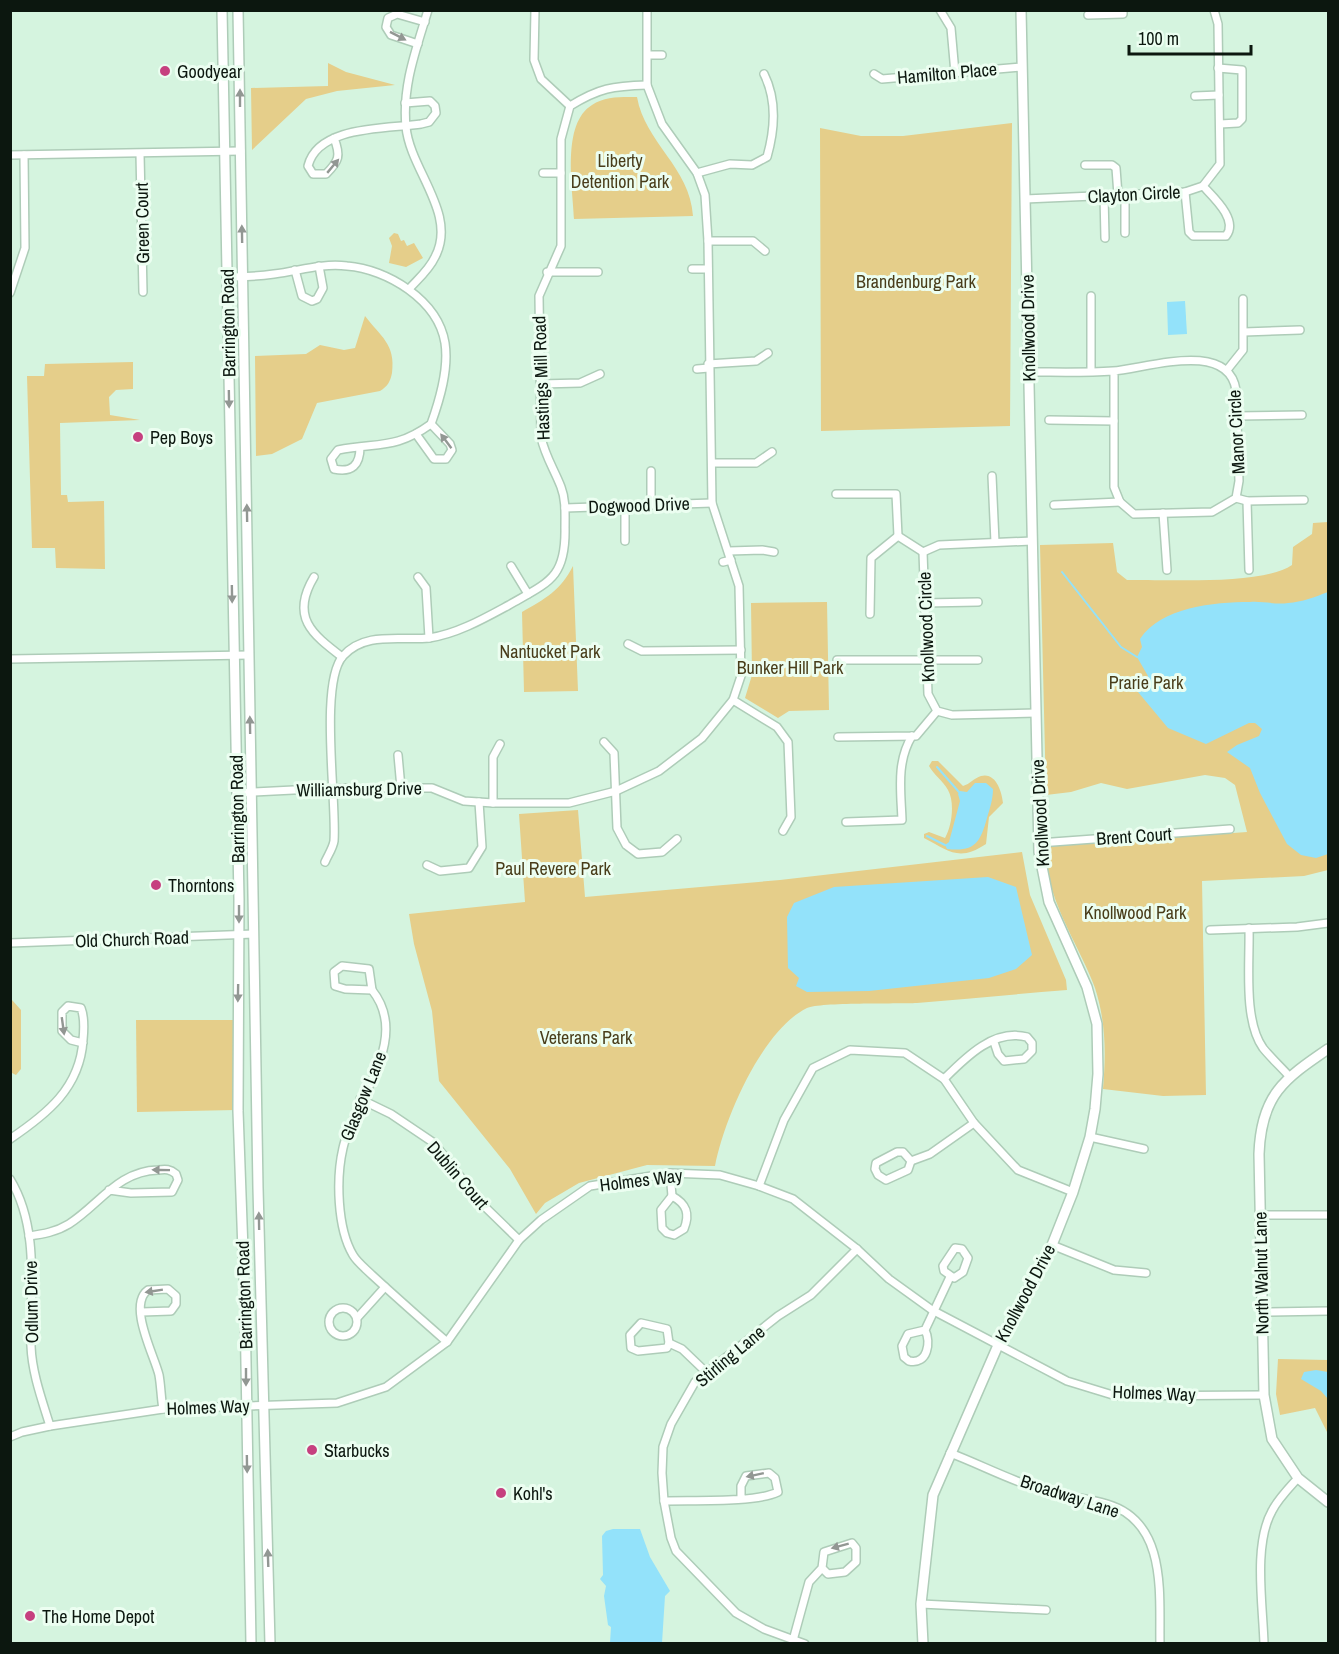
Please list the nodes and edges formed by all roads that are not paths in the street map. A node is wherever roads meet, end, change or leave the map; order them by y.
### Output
1 (222, 10) edge
2 (238, 10) edge
3 (428, 10) edge
4 (535, 10) edge
5 (647, 10) edge
6 (940, 10) edge
7 (1021, 10) edge
8 (1123, 10) edge
9 (1214, 10) edge
10 (1088, 15) dead end
11 (424, 22) junction
12 (418, 44) junction
13 (648, 55) junction
14 (662, 55) dead end
15 (1022, 67) junction
16 (1218, 68) junction
17 (955, 73) junction
18 (764, 74) dead end
19 (874, 74) dead end
20 (648, 85) junction
21 (1219, 95) junction
22 (1195, 96) dead end
23 (405, 103) junction
24 (570, 106) junction
25 (1220, 124) junction
26 (406, 127) junction
27 (334, 138) junction
28 (225, 151) junction
29 (241, 151) junction
30 (140, 154) junction
31 (10, 155) edge
32 (24, 155) junction
33 (1085, 165) dead end
34 (561, 173) junction
35 (697, 173) junction
36 (543, 174) dead end
37 (1203, 186) junction
38 (1185, 192) junction
39 (1122, 194) junction
40 (1104, 195) junction
41 (1025, 199) junction
42 (1125, 233) dead end
43 (1105, 238) dead end
44 (708, 241) junction
45 (765, 251) dead end
46 (319, 266) junction
47 (692, 269) dead end
48 (708, 269) junction
49 (295, 270) junction
50 (547, 272) junction
51 (598, 272) dead end
52 (242, 277) junction
53 (228, 278) junction
54 (409, 289) junction
55 (143, 292) dead end
56 (10, 293) edge
57 (1091, 296) dead end
58 (1244, 298) dead end
59 (1300, 330) dead end
60 (1244, 332) junction
61 (768, 353) dead end
62 (709, 366) junction
63 (697, 369) dead end
64 (1227, 370) junction
65 (1090, 371) junction
66 (1114, 371) junction
67 (1029, 372) junction
68 (600, 375) dead end
69 (541, 384) junction
70 (1302, 415) dead end
71 (1238, 416) junction
72 (1048, 420) dead end
73 (1114, 421) junction
74 (431, 424) junction
75 (416, 434) junction
76 (360, 447) junction
77 (772, 452) dead end
78 (713, 463) junction
79 (651, 471) dead end
80 (992, 476) dead end
81 (836, 494) dead end
82 (1236, 498) junction
83 (1305, 500) dead end
84 (1246, 501) junction
85 (1120, 502) junction
86 (712, 503) junction
87 (651, 504) junction
88 (1054, 505) dead end
89 (625, 507) junction
90 (565, 508) junction
91 (1162, 513) junction
92 (898, 536) junction
93 (625, 541) dead end
94 (1032, 541) junction
95 (995, 542) junction
96 (729, 551) junction
97 (774, 552) dead end
98 (923, 552) junction
99 (731, 560) junction
100 (723, 562) dead end
101 (511, 566) dead end
102 (1167, 570) dead end
103 (1249, 570) dead end
104 (314, 577) dead end
105 (418, 577) dead end
106 (528, 594) junction
107 (978, 602) dead end
108 (924, 603) junction
109 (870, 614) dead end
110 (429, 638) junction
111 (628, 644) dead end
112 (741, 650) junction
113 (249, 655) junction
114 (234, 656) junction
115 (342, 657) junction
116 (10, 659) edge
117 (837, 660) dead end
118 (978, 660) dead end
119 (926, 661) junction
120 (733, 700) junction
121 (937, 711) junction
122 (1036, 713) junction
123 (912, 736) junction
124 (838, 737) dead end
125 (604, 742) dead end
126 (500, 744) dead end
127 (398, 755) dead end
128 (333, 788) junction
129 (401, 788) junction
130 (616, 790) junction
131 (251, 791) junction
132 (237, 793) junction
133 (478, 802) junction
134 (493, 803) junction
135 (846, 822) dead end
136 (1230, 829) dead end
137 (783, 831) dead end
138 (677, 839) dead end
139 (1039, 843) junction
140 (325, 862) dead end
141 (427, 865) dead end
142 (1329, 923) edge
143 (1249, 928) junction
144 (1210, 930) dead end
145 (254, 934) junction
146 (239, 935) junction
147 (10, 943) edge
148 (372, 990) junction
149 (994, 1042) junction
150 (83, 1043) junction
151 (1329, 1049) edge
152 (1289, 1076) junction
153 (944, 1078) junction
154 (360, 1100) junction
155 (974, 1123) junction
156 (1090, 1137) junction
157 (10, 1139) edge
158 (1144, 1149) dead end
159 (911, 1161) junction
160 (670, 1173) junction
161 (10, 1179) edge
162 (759, 1186) junction
163 (109, 1190) junction
164 (1073, 1192) junction
165 (672, 1196) junction
166 (1260, 1215) junction
167 (1329, 1215) edge
168 (29, 1236) junction
169 (519, 1240) junction
170 (1052, 1245) junction
171 (857, 1249) junction
172 (1146, 1273) dead end
173 (950, 1277) junction
174 (385, 1287) junction
175 (932, 1310) junction
176 (1329, 1311) edge
177 (142, 1312) junction
178 (1262, 1312) junction
179 (358, 1317) junction
180 (925, 1330) junction
181 (447, 1342) junction
182 (669, 1343) junction
183 (999, 1343) junction
184 (706, 1372) junction
185 (1264, 1395) junction
186 (263, 1405) junction
187 (246, 1406) junction
188 (163, 1409) junction
189 (50, 1426) junction
190 (10, 1437) edge
191 (950, 1453) junction
192 (1298, 1478) junction
193 (741, 1498) junction
194 (664, 1501) junction
195 (1329, 1502) edge
196 (822, 1568) junction
197 (921, 1604) junction
198 (1046, 1610) dead end
199 (793, 1642) edge
200 (251, 1644) edge
201 (270, 1644) edge
202 (805, 1644) edge
203 (922, 1644) edge
204 (1160, 1644) edge
205 (1264, 1644) edge

1 - 28 main road, Barrington Road
29 -> 2 main road, Barrington Road
3 - 11 street
4 - 24 street
5 - 13 street, Williamsburg Drive
6 - 17 street
7 - 15 main road, Knollwood Drive
8 - 10 street
9 - 16 street, Clayton Circle
11 - 12 street
11 -> 12 street
12 - 23 street
13 - 14 street
13 - 20 street, Williamsburg Drive
15 - 17 street, Hamilton Place
15 - 41 main road, Knollwood Drive
16 - 21 street, Clayton Circle
16 - 25 street
17 - 19 street, Hamilton Place
18 - 35 street
20 - 24 street
20 - 35 street, Williamsburg Drive
21 - 22 street
21 - 25 street, Clayton Circle
23 - 26 street
23 - 26 street
24 - 34 street, Hastings Mill Road
25 - 37 street, Clayton Circle
26 - 27 street
26 - 54 street
27 -> 27 street
28 - 29 street
28 - 30 street
28 - 53 main road, Barrington Road
52 -> 29 main road, Barrington Road
30 - 32 street
30 - 55 street, Green Court
31 - 32 street
32 - 56 street
33 - 39 street
34 - 36 street
34 - 50 street, Hastings Mill Road
35 - 44 street, Williamsburg Drive
37 - 38 street, Clayton Circle
37 - 38 street
38 - 39 street, Clayton Circle
39 - 40 street, Clayton Circle
39 - 42 street
40 - 41 street, Clayton Circle
40 - 43 street
41 - 67 main road, Knollwood Drive
44 - 45 street
44 - 48 street, Williamsburg Drive
46 - 49 street
46 - 49 street
46 - 54 street
47 - 48 street
48 - 62 street, Williamsburg Drive
49 - 52 street
50 - 51 street
50 - 69 street, Hastings Mill Road
52 - 53 street
113 -> 52 main road, Barrington Road
53 -> 114 main road, Barrington Road
54 - 74 street
57 - 65 street
58 - 60 street
59 - 60 street
60 - 64 street
61 - 62 street
62 - 63 street
62 - 78 street, Williamsburg Drive
64 - 66 street, Manor Circle
64 - 71 street, Manor Circle
65 - 66 street, Manor Circle
65 - 67 street, Manor Circle
66 - 73 street
67 - 94 main road, Knollwood Drive
68 - 69 street
69 - 90 street, Hastings Mill Road
70 - 71 street
71 - 82 street, Manor Circle
72 - 73 street
73 - 85 street
74 - 75 street
75 -> 74 street
75 - 76 street
76 - 76 street
77 - 78 street
78 - 86 street, Williamsburg Drive
79 - 87 street
80 - 95 street
81 - 92 street
82 - 84 street
82 - 91 street, Manor Circle
83 - 84 street
84 - 103 street
85 - 88 street
85 - 91 street, Manor Circle
86 - 87 street, Dogwood Drive
86 - 96 street, Williamsburg Drive
87 - 89 street, Dogwood Drive
89 - 90 street, Dogwood Drive
89 - 93 street
90 - 106 street, Hastings Mill Road
91 - 102 street
92 - 98 street
92 - 109 street
94 - 95 street, Knollwood Circle
94 - 122 main road, Knollwood Drive
95 - 98 street, Knollwood Circle
96 - 97 street
96 - 99 street, Williamsburg Drive
98 - 108 street, Knollwood Circle
99 - 100 street
99 - 112 street, Williamsburg Drive
101 - 106 street
104 - 115 street
105 - 110 street
106 - 110 street, Hastings Mill Road
107 - 108 street
108 - 119 street, Knollwood Circle
110 - 115 street, Hastings Mill Road
111 - 112 street
112 - 120 street, Williamsburg Drive
113 - 114 street
131 -> 113 main road, Barrington Road
114 - 116 street
114 - 132 main road, Barrington Road
115 - 128 street
117 - 119 street
118 - 119 street
119 - 121 street, Knollwood Circle
120 - 130 street, Williamsburg Drive
120 - 137 street
121 - 122 street
121 - 123 street
122 - 139 main road, Knollwood Drive
123 - 124 street
123 - 135 street
125 - 130 street
126 - 134 street
127 - 129 street
128 - 129 street, Williamsburg Drive
128 - 131 street, Williamsburg Drive
128 - 140 street
129 - 133 street, Williamsburg Drive
130 - 134 street, Williamsburg Drive
130 - 138 street
131 - 132 street, Williamsburg Drive
131 - 145 main road, Barrington Road
132 -> 146 main road, Barrington Road
133 - 134 street, Williamsburg Drive
133 - 141 street
136 - 139 street, Brent Court
139 - 156 main road, Knollwood Drive
142 - 143 street
143 - 144 street
143 - 152 street
145 - 146 street, Old Church Road
186 -> 145 main road, Barrington Road
146 - 147 street, Old Church Road
146 -> 187 main road, Barrington Road
148 - 148 street, Glasgow Lane
148 - 154 street, Glasgow Lane
149 - 149 street
149 - 153 street
150 -> 150 street
150 - 157 street
151 - 152 main road, North Walnut Lane
152 - 166 main road, North Walnut Lane
153 - 155 street
153 - 162 street
154 - 169 street, Dublin Court
154 - 174 street, Glasgow Lane
155 - 159 street
155 - 164 street
156 - 158 street
156 - 164 main road, Knollwood Drive
159 - 159 street
160 - 162 street, Holmes Way
160 - 165 street
160 - 169 street, Holmes Way
161 - 168 street, Odlum Drive
162 - 171 street, Holmes Way
163 -> 163 street
163 - 168 street
164 - 170 main road, Knollwood Drive
165 - 165 street
166 - 167 street
166 - 178 main road, North Walnut Lane
168 - 189 street, Odlum Drive
169 - 181 street, Holmes Way
170 - 172 street
170 - 183 main road, Knollwood Drive
171 - 175 street, Holmes Way
171 - 184 street, Stirling Lane
173 - 173 street
173 - 175 street
174 - 179 street
174 - 181 street, Glasgow Lane
175 - 180 street
175 - 183 street, Holmes Way
176 - 178 street
177 -> 177 street
177 - 188 street
178 - 185 main road, North Walnut Lane
179 - 179 street
180 - 180 street
181 - 186 street, Holmes Way
182 - 182 street
182 - 184 street
183 - 185 street, Holmes Way
183 - 191 main road, Knollwood Drive
184 - 194 street, Stirling Lane
185 - 192 main road, North Walnut Lane
186 - 187 street, Holmes Way
201 -> 186 main road, Barrington Road
187 - 188 street, Holmes Way
187 -> 200 main road, Barrington Road
188 - 189 street, Holmes Way
189 - 190 street, Holmes Way
191 - 197 main road, Knollwood Drive
191 - 204 street, Broadway Lane
192 - 195 main road, North Walnut Lane
192 - 205 street
193 -> 193 street
193 - 194 street
194 - 199 street, Stirling Lane
196 -> 196 street
196 - 199 street
197 - 198 street
197 - 203 main road, Knollwood Drive
199 - 202 street, Stirling Lane

